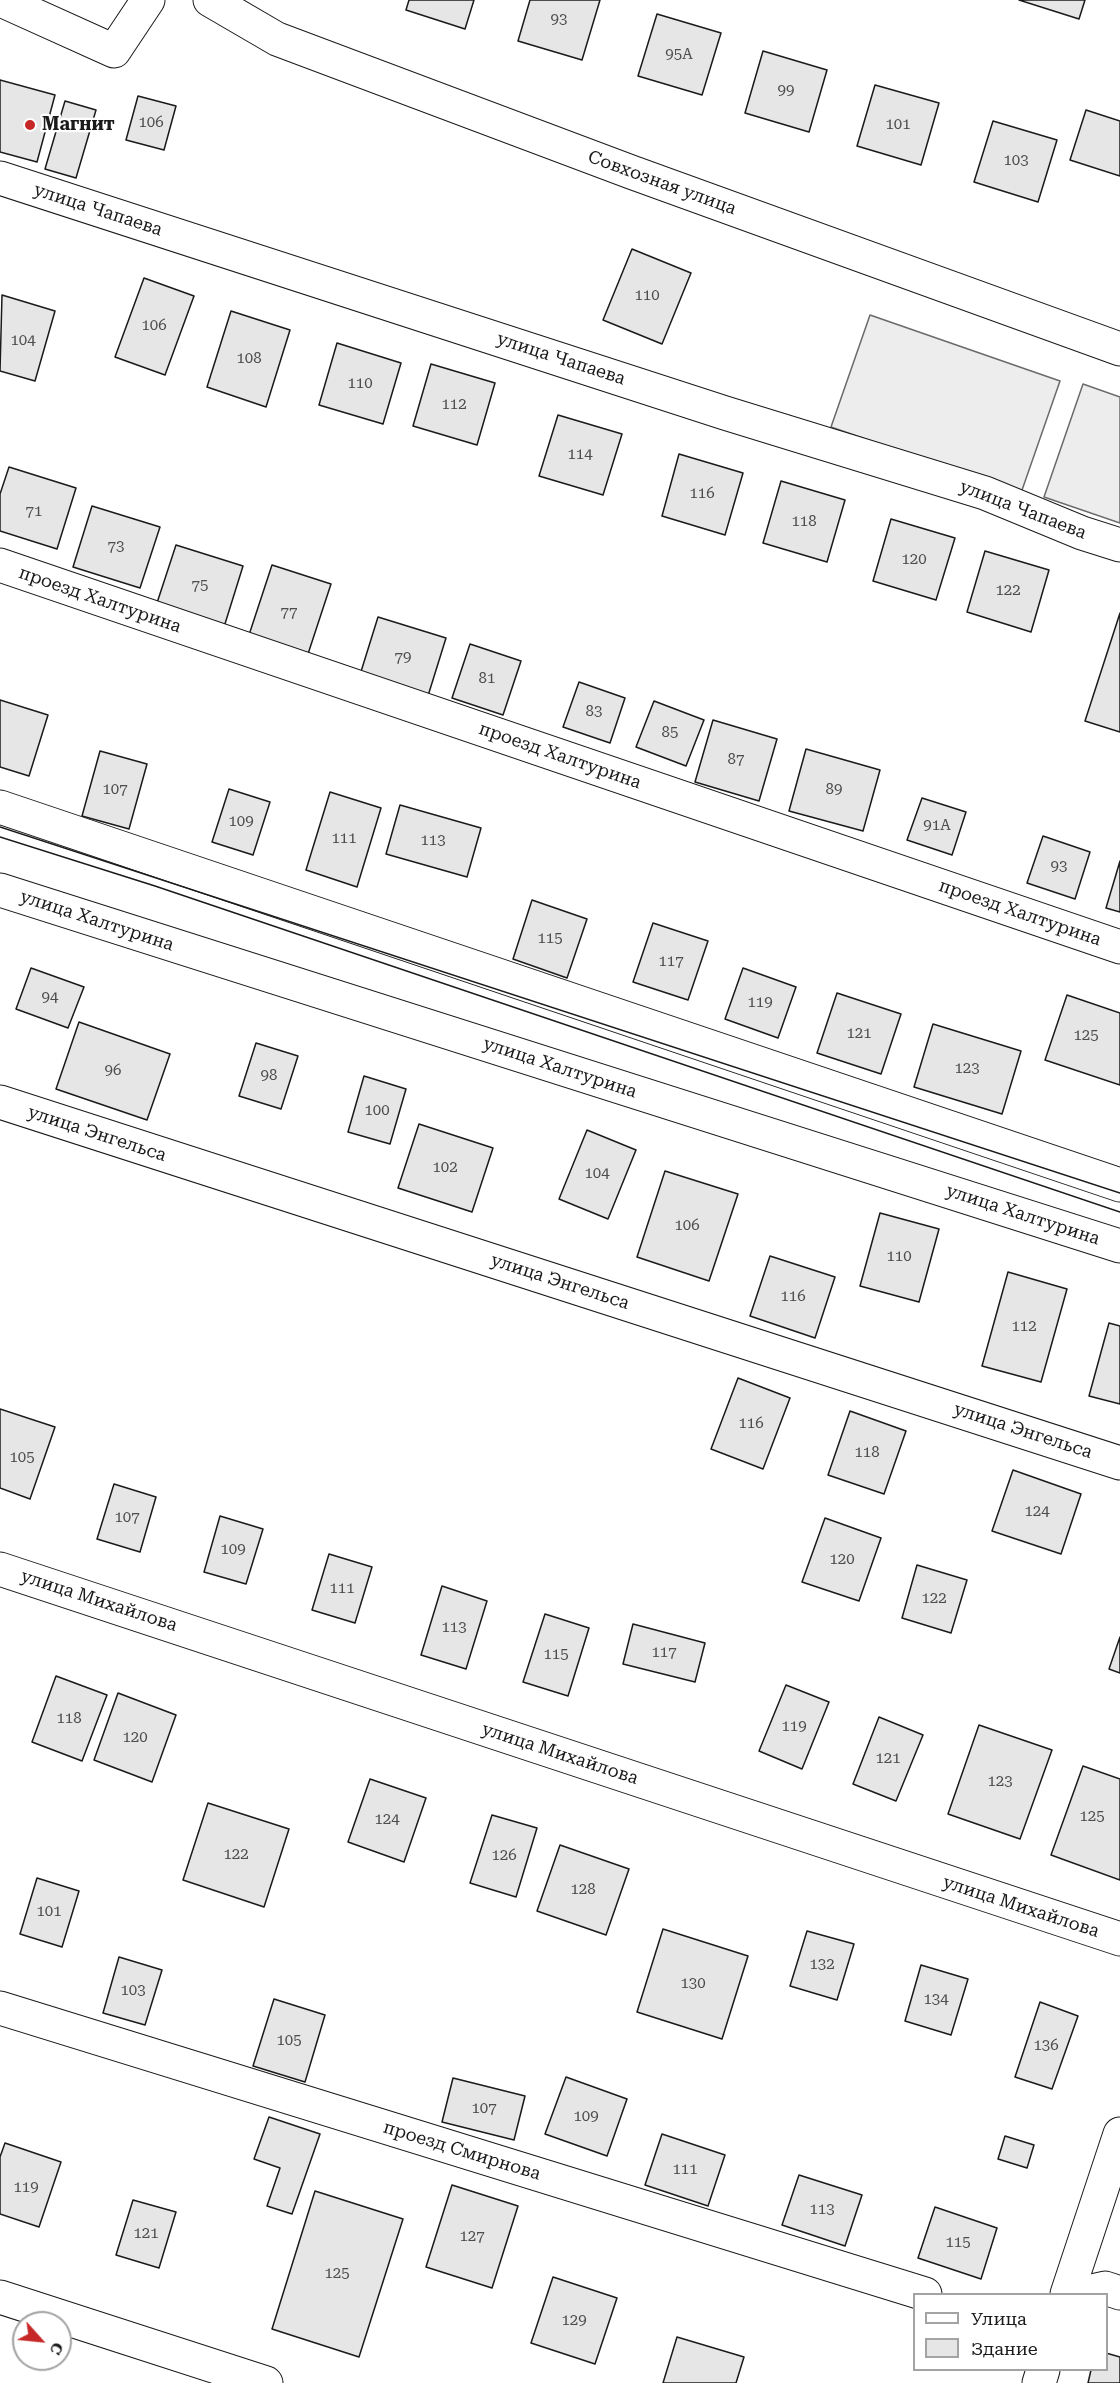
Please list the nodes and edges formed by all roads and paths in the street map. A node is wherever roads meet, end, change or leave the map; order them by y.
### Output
1 (1, 0) edge
2 (148, 0) edge
3 (210, 0) edge
4 (0, 178) edge
5 (1120, 349) edge
6 (1120, 545) edge
7 (0, 566) edge
8 (0, 807) edge
9 (0, 890) edge
10 (1120, 947) edge
11 (0, 1102) edge
12 (1120, 1185) edge
13 (1120, 1246) edge
14 (1120, 1462) edge
15 (0, 1569) edge
16 (1120, 1939) edge
17 (0, 2008) edge
18 (1120, 2134) edge
19 (919, 2293) edge
20 (1068, 2293) edge
21 (1086, 2293) edge
22 (1120, 2293) edge
23 (0, 2297) edge
24 (266, 2383) edge

1 - 2 street
3 - 5 street, Совхозная улица
4 - 6 street, улица Чапаева
7 - 10 street, проезд Халтурина
8 - 12 street
9 - 13 street, улица Халтурина
11 - 14 street, улица Энгельса
15 - 16 street, улица Михайлова
17 - 19 street, проезд Смирнова
18 - 20 street
21 - 22 street
23 - 24 street

